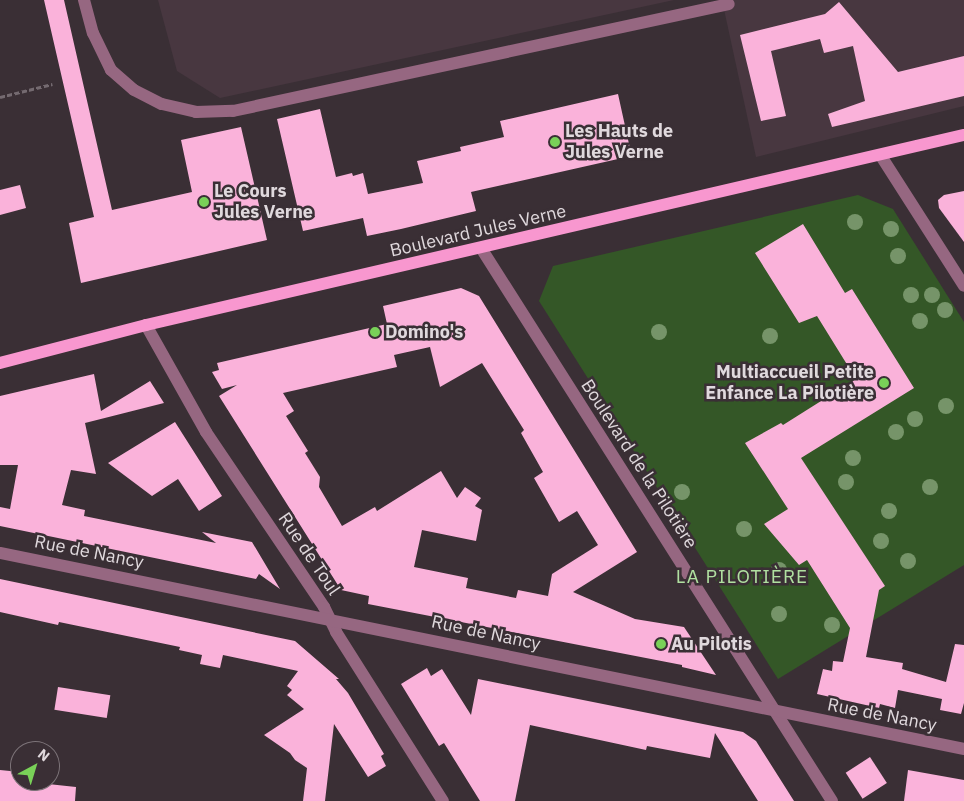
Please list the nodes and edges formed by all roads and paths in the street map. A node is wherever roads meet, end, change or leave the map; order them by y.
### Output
1 (84, 0) edge
2 (729, 4) dead end
3 (52, 84) dead end
4 (0, 97) edge
5 (964, 135) edge
6 (881, 156) junction
7 (481, 248) junction
8 (964, 286) edge
9 (146, 325) junction
10 (0, 363) edge
11 (0, 553) edge
12 (331, 620) junction
13 (776, 711) junction
14 (964, 749) edge
15 (443, 801) edge
16 (832, 801) edge

1 - 2 street
3 - 4 path
5 - 6 main road, Boulevard Jules Verne
6 - 7 main road, Boulevard Jules Verne
6 - 8 street
7 - 9 main road, Boulevard Jules Verne
7 - 13 street, Boulevard de la Pilotière
9 - 10 main road, Boulevard Jules Verne
9 - 12 street, Rue de Toul
11 - 12 street, Rue de Nancy
12 - 13 street, Rue de Nancy
12 - 15 street, Rue de Toul
13 - 14 street, Rue de Nancy
13 - 16 street, Boulevard de la Pilotière

